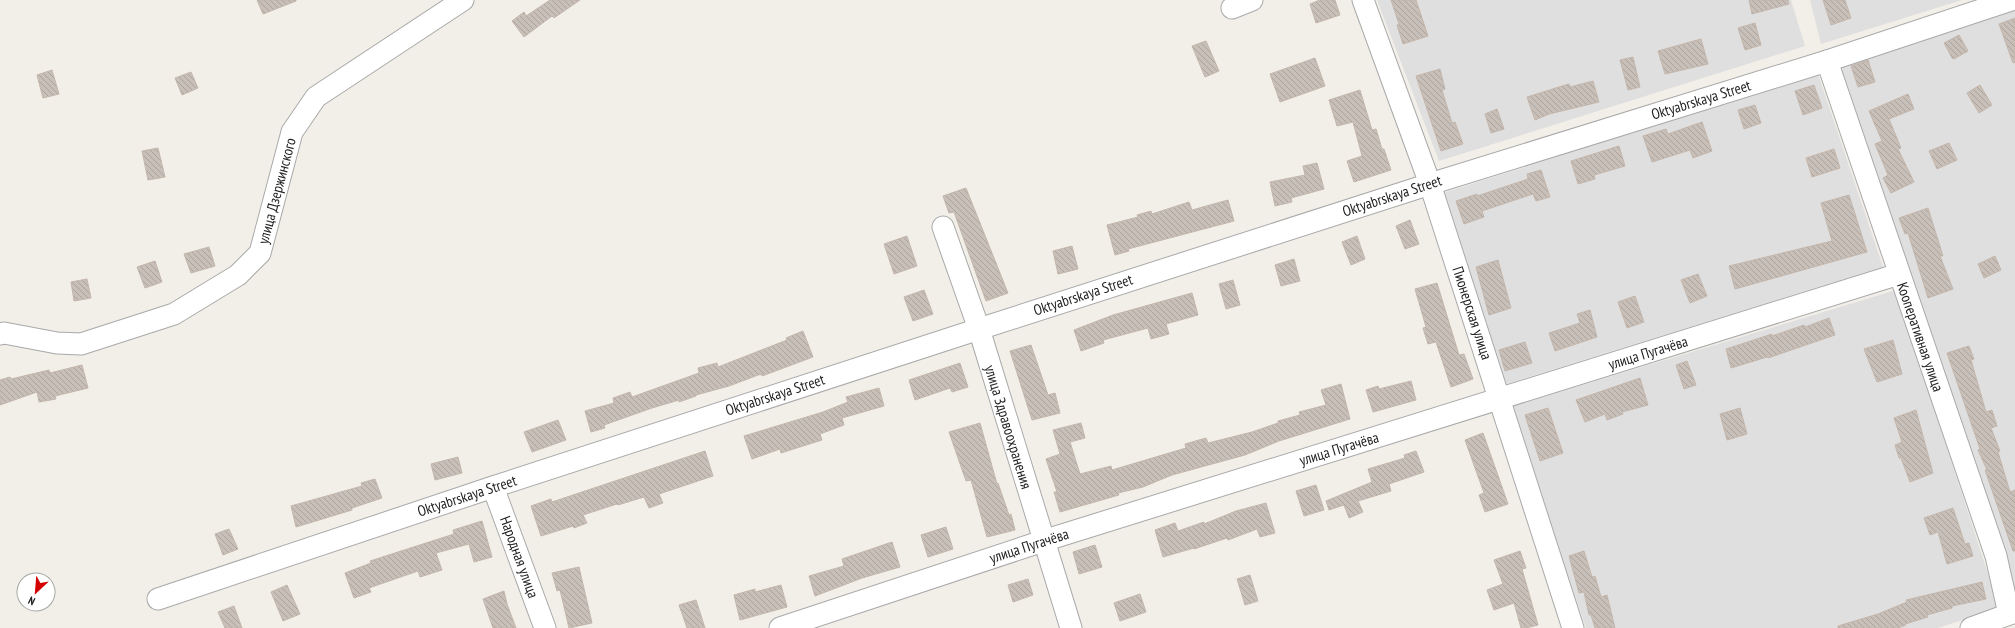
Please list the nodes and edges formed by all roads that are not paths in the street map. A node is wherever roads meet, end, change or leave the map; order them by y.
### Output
1 (463, 0) edge
2 (1252, 0) edge
3 (1363, 0) edge
4 (2011, 0) edge
5 (1232, 8) dead end
6 (1827, 61) junction
7 (1430, 184) junction
8 (943, 227) dead end
9 (1899, 274) junction
10 (979, 329) junction
11 (0, 334) edge
12 (1500, 400) junction
13 (493, 487) junction
14 (1043, 541) junction
15 (158, 599) dead end
16 (2012, 613) edge
17 (545, 628) edge
18 (780, 628) edge
19 (1071, 628) edge
20 (1573, 628) edge
21 (1971, 628) edge

1 - 11 street, улица Дзержинского
2 - 5 street
3 - 7 street, Пионерская улица
4 - 6 street, Oktyabrskaya Street
6 - 7 street, Oktyabrskaya Street
6 - 9 street, Кооперативная улица
7 - 10 street, Oktyabrskaya Street
7 - 12 street, Пионерская улица
8 - 10 street, улица Здравоохранения
9 - 12 street, улица Пугачёва
9 - 16 street, Кооперативная улица
10 - 13 street, Oktyabrskaya Street
10 - 14 street, улица Здравоохранения
12 - 14 street, улица Пугачёва
12 - 20 street, Пионерская улица
13 - 15 street, Oktyabrskaya Street
13 - 17 street, Народная улица
14 - 18 street, улица Пугачёва
14 - 19 street, улица Здравоохранения
16 - 21 street

